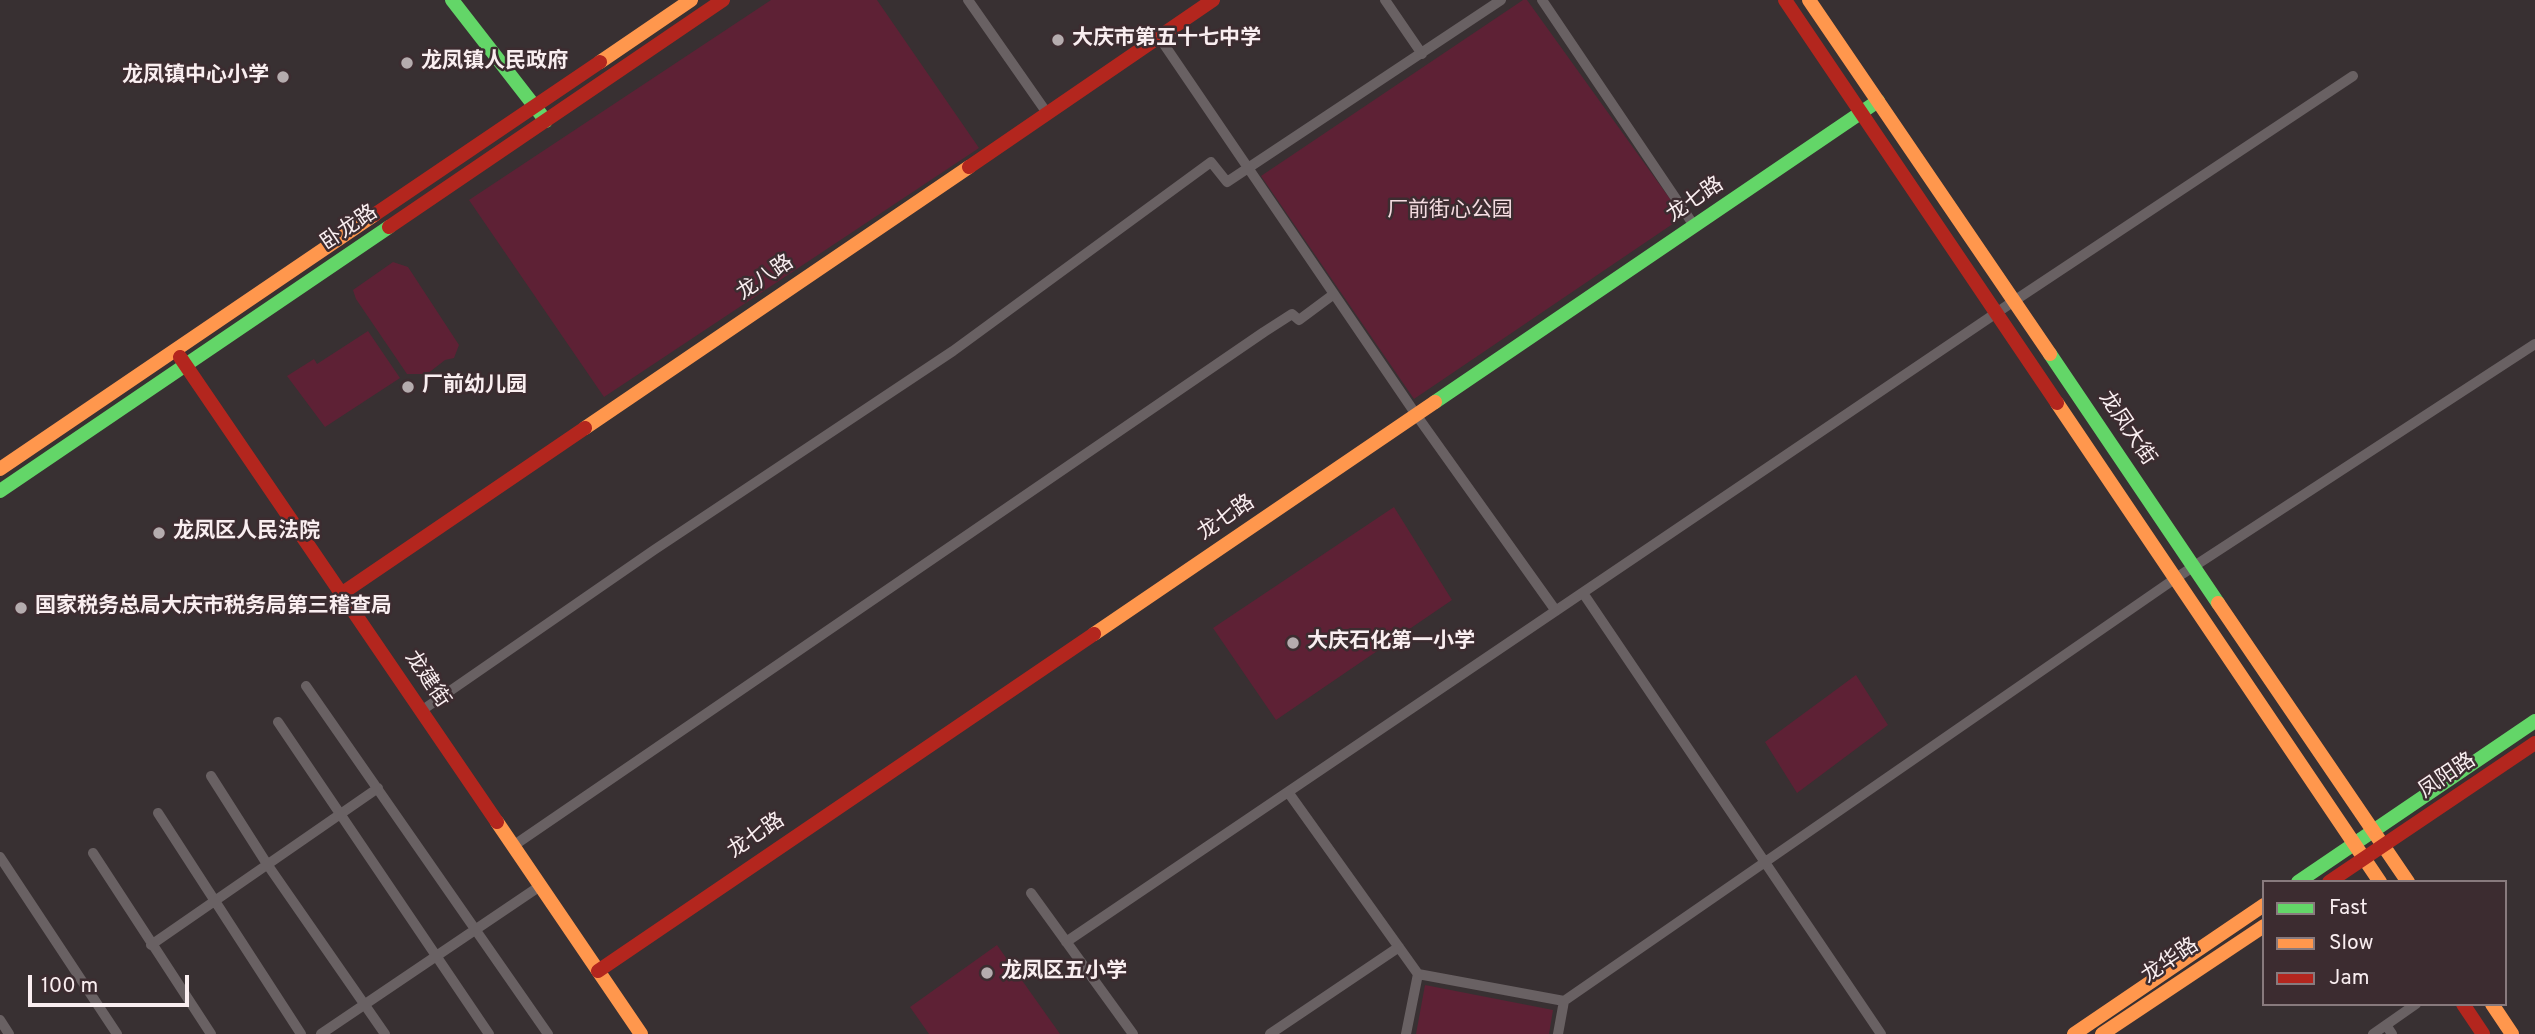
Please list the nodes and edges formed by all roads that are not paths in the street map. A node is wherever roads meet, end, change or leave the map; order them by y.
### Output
1 (452, 0) edge
2 (691, 0) edge
3 (723, 0) edge
4 (968, 0) edge
5 (1213, 0) edge
6 (1385, 0) edge
7 (1501, 0) edge
8 (1542, 0) edge
9 (1785, 0) edge
10 (1809, 0) edge
11 (1159, 37) junction
12 (1422, 54) junction
13 (2353, 76) dead end
14 (1878, 101) junction
15 (535, 106) junction
16 (1047, 113) junction
17 (1863, 114) junction
18 (547, 121) junction
19 (1248, 167) junction
20 (1695, 227) junction
21 (1334, 294) junction
22 (2014, 301) junction
23 (1998, 313) junction
24 (2535, 344) edge
25 (176, 350) junction
26 (186, 366) junction
27 (1417, 416) junction
28 (0, 469) edge
29 (0, 491) edge
30 (2194, 567) junction
31 (2176, 578) junction
32 (1583, 593) junction
33 (341, 594) junction
34 (1556, 611) junction
35 (306, 686) dead end
36 (421, 711) junction
37 (2535, 721) edge
38 (278, 722) dead end
39 (2535, 743) edge
40 (211, 776) dead end
41 (378, 788) junction
42 (1288, 792) junction
43 (158, 813) dead end
44 (340, 814) junction
45 (2373, 831) junction
46 (2355, 844) junction
47 (513, 846) junction
48 (2384, 846) junction
49 (93, 852) dead end
50 (0, 857) edge
51 (2364, 858) junction
52 (1765, 863) junction
53 (267, 864) junction
54 (2301, 880) edge
55 (2332, 880) edge
56 (2379, 880) edge
57 (2407, 880) edge
58 (540, 886) junction
59 (1031, 893) dead end
60 (215, 901) junction
61 (2262, 906) edge
62 (2262, 927) edge
63 (477, 928) junction
64 (1066, 942) junction
65 (151, 945) junction
66 (1399, 947) junction
67 (437, 956) junction
68 (598, 971) junction
69 (1418, 974) junction
70 (1564, 1001) junction
71 (365, 1004) junction
72 (2414, 1006) edge
73 (2464, 1006) edge
74 (2493, 1006) edge
75 (0, 1020) edge
76 (2389, 1029) edge
77 (9, 1034) edge
78 (117, 1034) edge
79 (211, 1034) edge
80 (301, 1034) edge
81 (321, 1034) edge
82 (385, 1034) edge
83 (489, 1034) edge
84 (548, 1034) edge
85 (641, 1034) edge
86 (1133, 1034) edge
87 (1270, 1034) edge
88 (1406, 1034) edge
89 (1558, 1034) edge
90 (1881, 1034) edge
91 (2074, 1034) edge
92 (2102, 1034) edge
93 (2373, 1034) edge
94 (2483, 1034) edge
95 (2512, 1034) edge

1 - 15 main road
2 - 15 main road, 卧龙路
3 - 18 main road, 卧龙路
4 - 16 street
5 - 11 main road, 龙八路
6 - 12 street
7 - 12 street
8 - 20 street
9 - 17 main road, 龙凤大街
10 - 14 main road, 龙凤大街
11 - 16 main road, 龙八路
11 - 19 street
12 - 19 street
13 - 22 street
14 - 17 main road, 龙七路
14 - 22 main road, 龙凤大街
15 - 18 main road
15 - 25 main road, 卧龙路
16 - 33 main road, 龙八路
17 - 20 main road, 龙七路
17 - 23 main road, 龙凤大街
18 - 26 main road, 卧龙路
19 - 21 street
19 - 36 street
20 - 27 main road, 龙七路
21 - 27 street
21 - 47 street
22 - 23 street
22 - 30 main road, 龙凤大街
23 - 31 main road, 龙凤大街
23 - 32 street
24 - 30 street
25 - 26 main road, 龙建街
25 - 28 main road, 卧龙路
26 - 29 main road, 卧龙路
26 - 33 main road, 龙建街
27 - 34 street
27 - 68 main road, 龙七路
30 - 31 street
30 - 45 main road, 龙凤大街
31 - 46 main road, 龙凤大街
31 - 52 street
32 - 34 street
32 - 52 street
33 - 36 main road, 龙建街
34 - 42 street
35 - 41 street
36 - 47 main road, 龙建街
37 - 45 main road
38 - 44 street
39 - 48 main road, 凤阳路
40 - 53 street
41 - 44 street
41 - 63 street
42 - 64 street
42 - 66 street
43 - 60 street
44 - 53 street
44 - 67 street
45 - 46 main road
45 - 48 main road, 龙凤大街
46 - 51 main road, 龙凤大街
46 - 54 main road
47 - 58 main road, 龙建街
48 - 51 main road
48 - 57 main road, 龙凤大街
49 - 65 street
50 - 78 street
51 - 55 main road
51 - 56 main road, 龙凤大街
52 - 70 street
52 - 90 street
53 - 60 street
53 - 71 street
58 - 63 street
58 - 68 main road, 龙建街
59 - 64 street
60 - 65 street
60 - 80 street
61 - 91 main road
62 - 92 main road, 龙华路
63 - 67 street
63 - 84 street
64 - 86 street
65 - 79 street
66 - 69 street
66 - 87 street
67 - 71 street
67 - 83 street
68 - 85 main road, 龙建街
69 - 70 street
69 - 88 street
70 - 89 street
71 - 81 street
71 - 82 street
72 - 76 street
73 - 94 main road
74 - 95 main road
75 - 77 street
76 - 93 street

